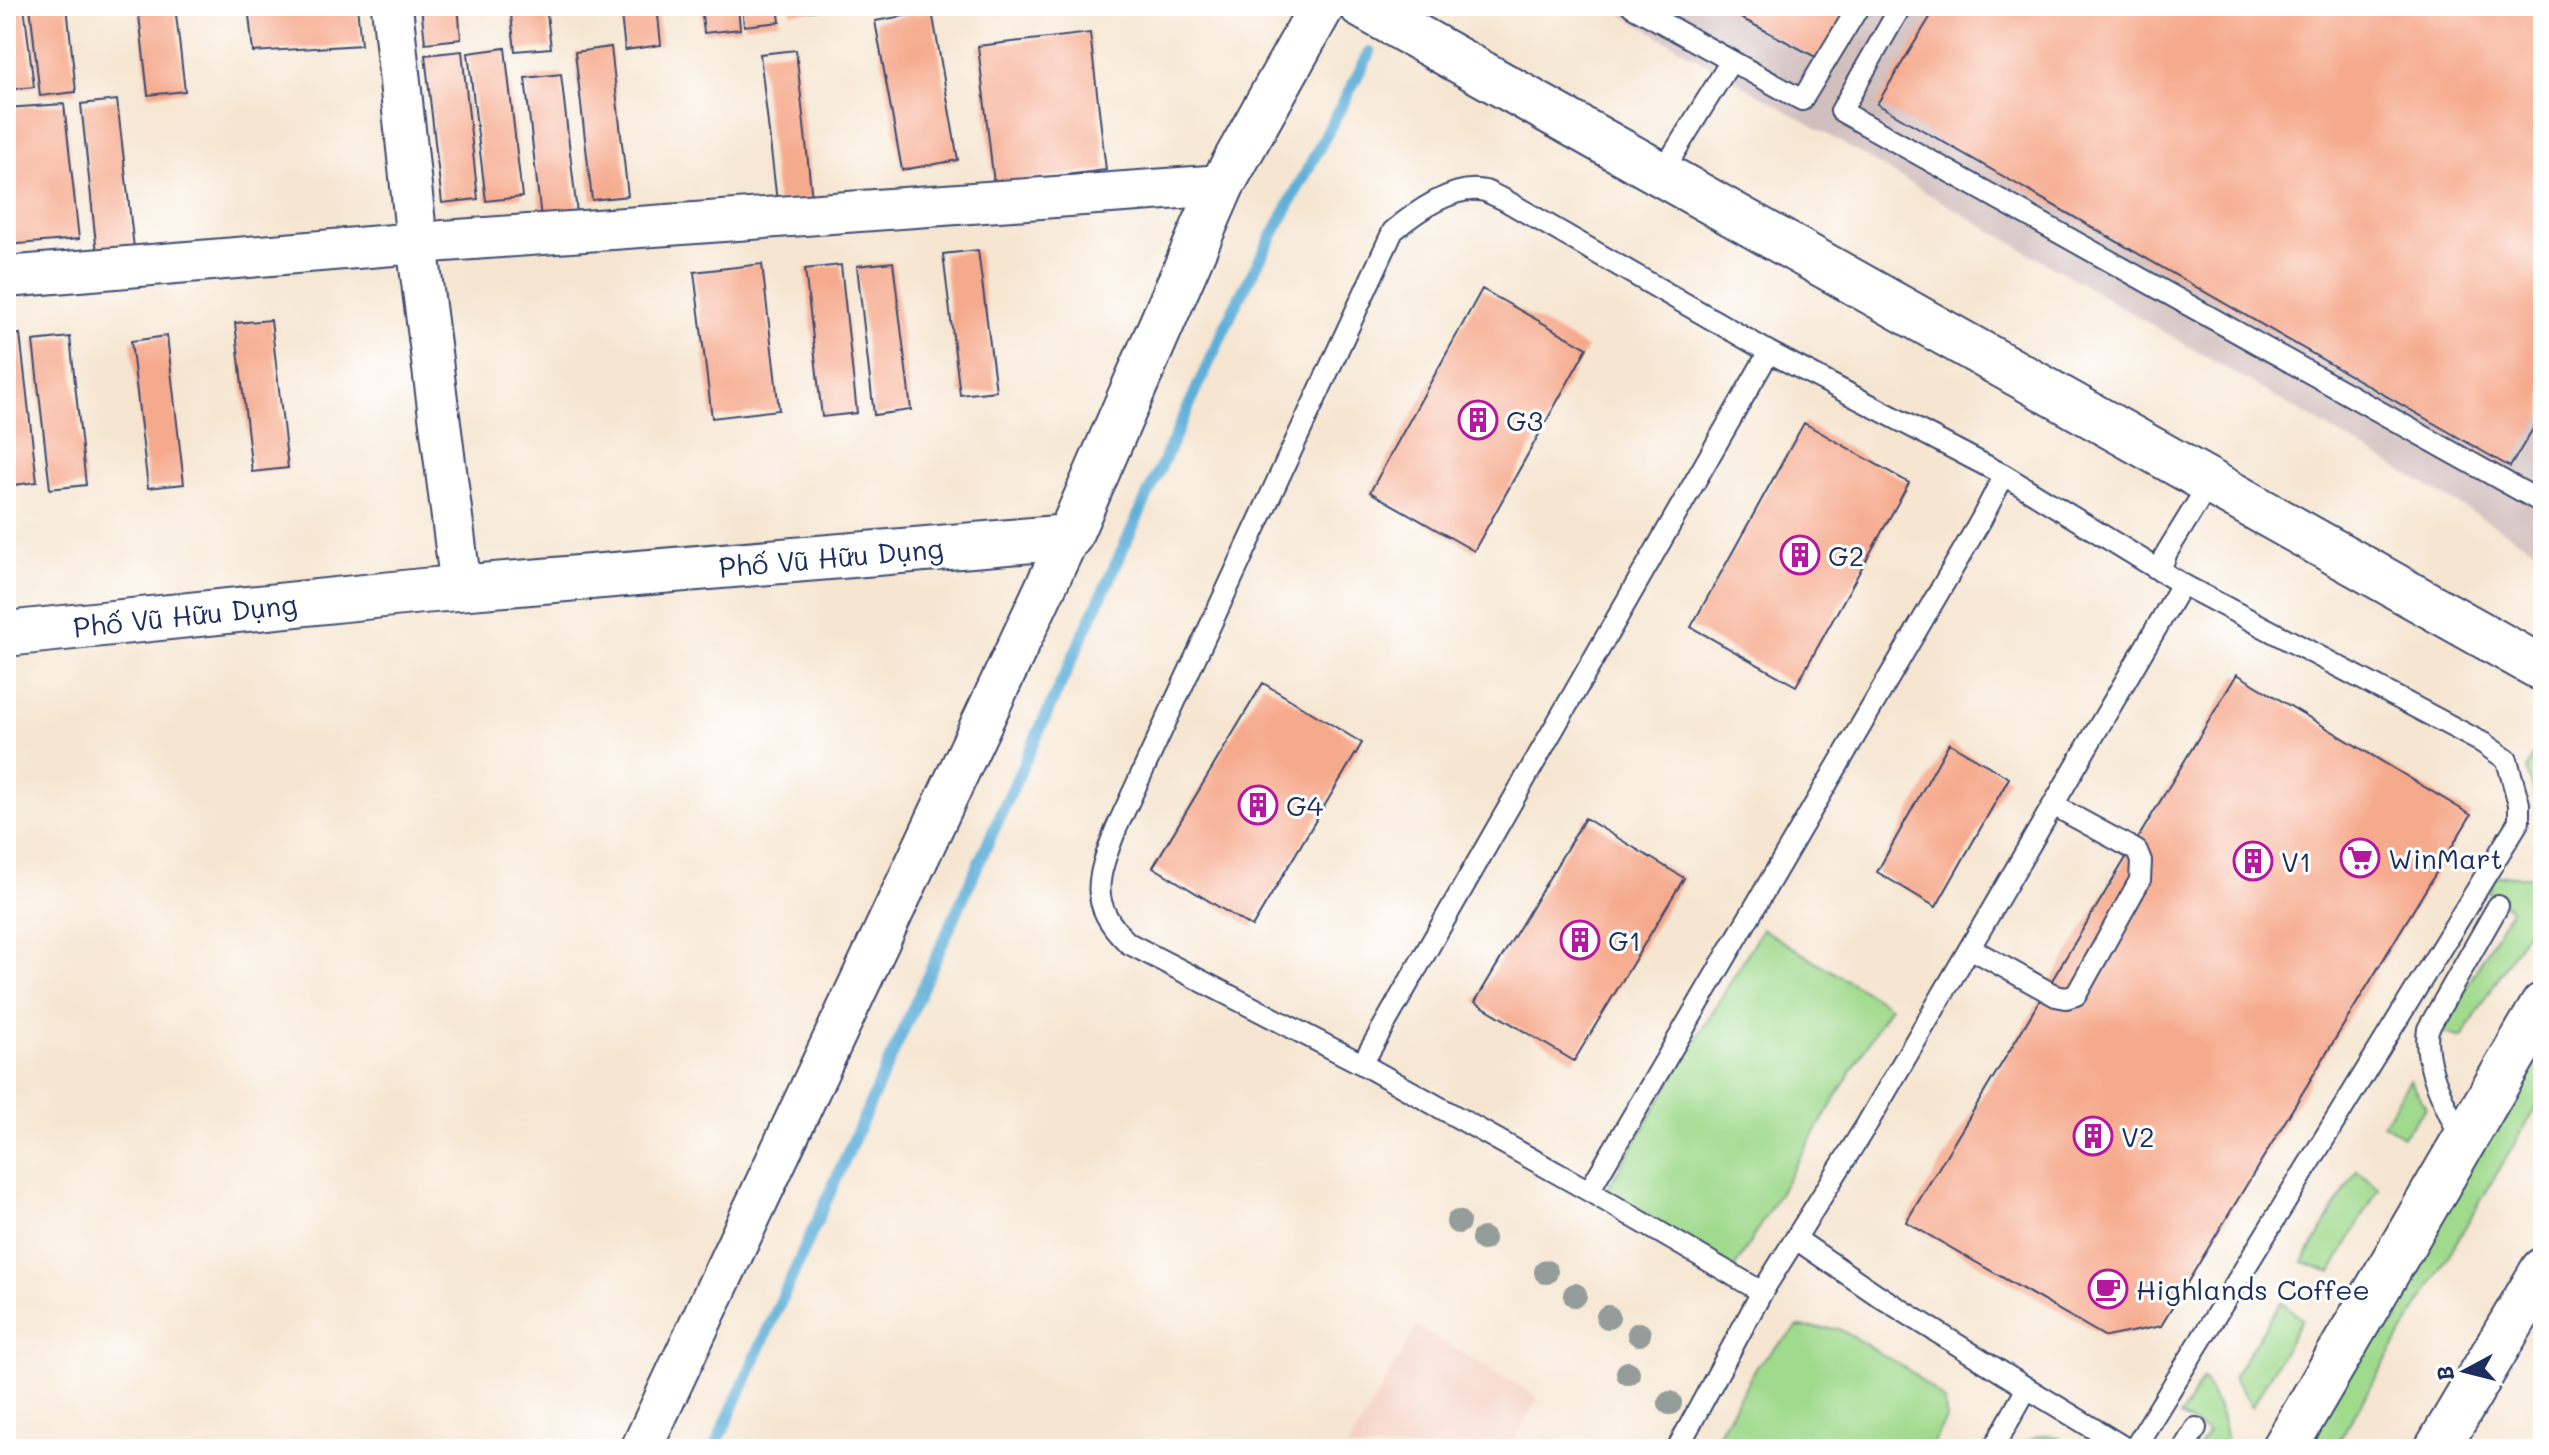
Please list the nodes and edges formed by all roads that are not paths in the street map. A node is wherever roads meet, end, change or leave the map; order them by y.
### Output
1 (392, 6) edge
2 (1322, 6) edge
3 (1362, 6) edge
4 (1632, 6) edge
5 (1859, 6) edge
6 (1901, 6) edge
7 (1731, 61) junction
8 (1661, 174) junction
9 (1222, 185) junction
10 (417, 243) junction
11 (6, 277) edge
12 (1769, 352) junction
13 (2004, 475) junction
14 (2210, 482) junction
15 (2543, 503) edge
16 (1069, 537) junction
17 (2160, 571) junction
18 (2182, 584) junction
19 (461, 588) junction
20 (6, 634) edge
21 (2543, 669) edge
22 (2053, 805) junction
23 (2498, 906) dead end
24 (1970, 948) junction
25 (2543, 1005) edge
26 (1362, 1064) junction
27 (2462, 1142) junction
28 (1589, 1191) junction
29 (1796, 1239) junction
30 (2543, 1270) edge
31 (1762, 1292) junction
32 (2027, 1388) junction
33 (2196, 1428) dead end
34 (641, 1449) edge
35 (1677, 1449) edge
36 (1993, 1449) edge
37 (2127, 1449) edge
38 (2134, 1449) edge
39 (2183, 1449) edge
40 (2284, 1449) edge
41 (2437, 1449) edge

1 - 10 street
2 - 9 main road
3 - 8 main road
4 - 7 lane
5 - 7 lane
6 - 15 lane
7 - 8 lane
8 - 14 main road
9 - 10 street
9 - 16 main road
10 - 11 street
10 - 19 street
12 - 13 lane
12 - 26 lane
12 - 26 lane
13 - 17 lane
13 - 28 lane
14 - 17 lane
14 - 21 main road
16 - 19 main road, Phố Vũ Hữu Dụng
16 - 34 street
17 - 18 lane
18 - 22 lane
18 - 38 lane
19 - 20 main road, Phố Vũ Hữu Dụng
22 - 24 lane
22 - 24 lane
23 - 27 lane
24 - 29 lane
25 - 27 main road
26 - 28 lane
27 - 40 main road
28 - 31 lane
29 - 31 lane
29 - 32 lane
30 - 41 main road
31 - 35 lane
32 - 36 lane
32 - 37 lane
33 - 39 lane

